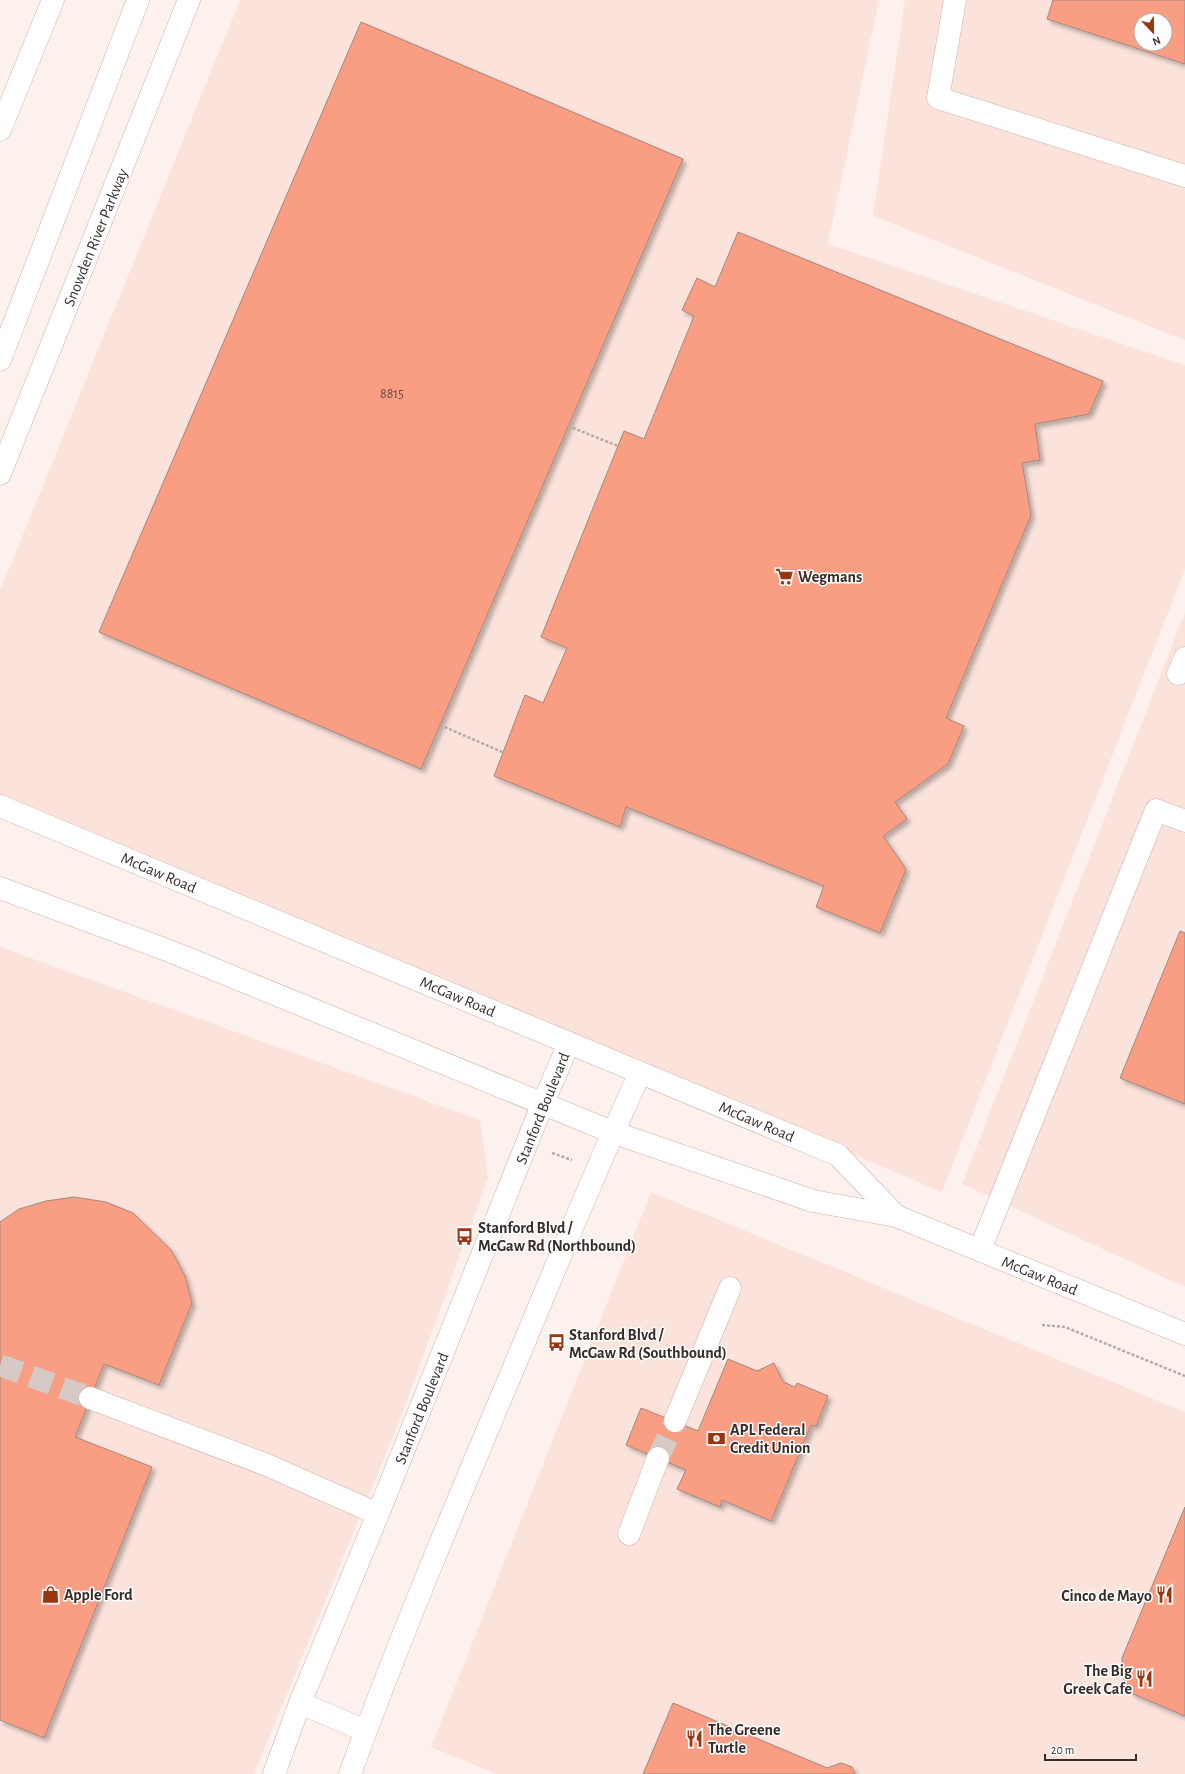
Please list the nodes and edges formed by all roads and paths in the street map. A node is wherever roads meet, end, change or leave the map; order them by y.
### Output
1 (53, 0) edge
2 (138, 0) edge
3 (190, 0) edge
4 (956, 0) edge
5 (0, 130) edge
6 (1185, 176) edge
7 (0, 360) edge
8 (568, 426) dead end
9 (618, 446) dead end
10 (0, 474) edge
11 (440, 725) dead end
12 (502, 752) dead end
13 (0, 806) edge
14 (1185, 821) edge
15 (0, 888) edge
16 (569, 1042) junction
17 (640, 1073) junction
18 (543, 1103) junction
19 (612, 1132) junction
20 (550, 1153) dead end
21 (574, 1161) dead end
22 (896, 1216) junction
23 (980, 1250) junction
24 (730, 1288) dead end
25 (1042, 1324) dead end
26 (1185, 1334) edge
27 (1185, 1376) edge
28 (90, 1398) tunnel mouth
29 (674, 1421) tunnel mouth
30 (658, 1458) tunnel mouth
31 (378, 1514) junction
32 (629, 1534) dead end
33 (300, 1703) junction
34 (366, 1731) junction
35 (274, 1774) edge
36 (350, 1774) edge

1 - 5 street
2 - 7 street
3 - 10 street, Snowden River Parkway
4 - 6 street
8 - 9 path
11 - 12 path
13 - 16 street, McGaw Road
14 - 23 street
15 - 18 street, McGaw Road
16 - 17 street, McGaw Road
16 - 18 street, Stanford Boulevard
17 - 19 street
17 - 22 street, McGaw Road
18 - 19 street, McGaw Road
18 - 31 street, Stanford Boulevard
19 - 22 street, McGaw Road
19 - 34 street
20 - 21 path
22 - 23 street, McGaw Road
23 - 26 street, McGaw Road
24 - 29 street
25 - 27 path
28 - 31 street
30 - 32 street
31 - 33 street, Stanford Boulevard
33 - 34 street
33 - 35 street, Stanford Boulevard
34 - 36 street

